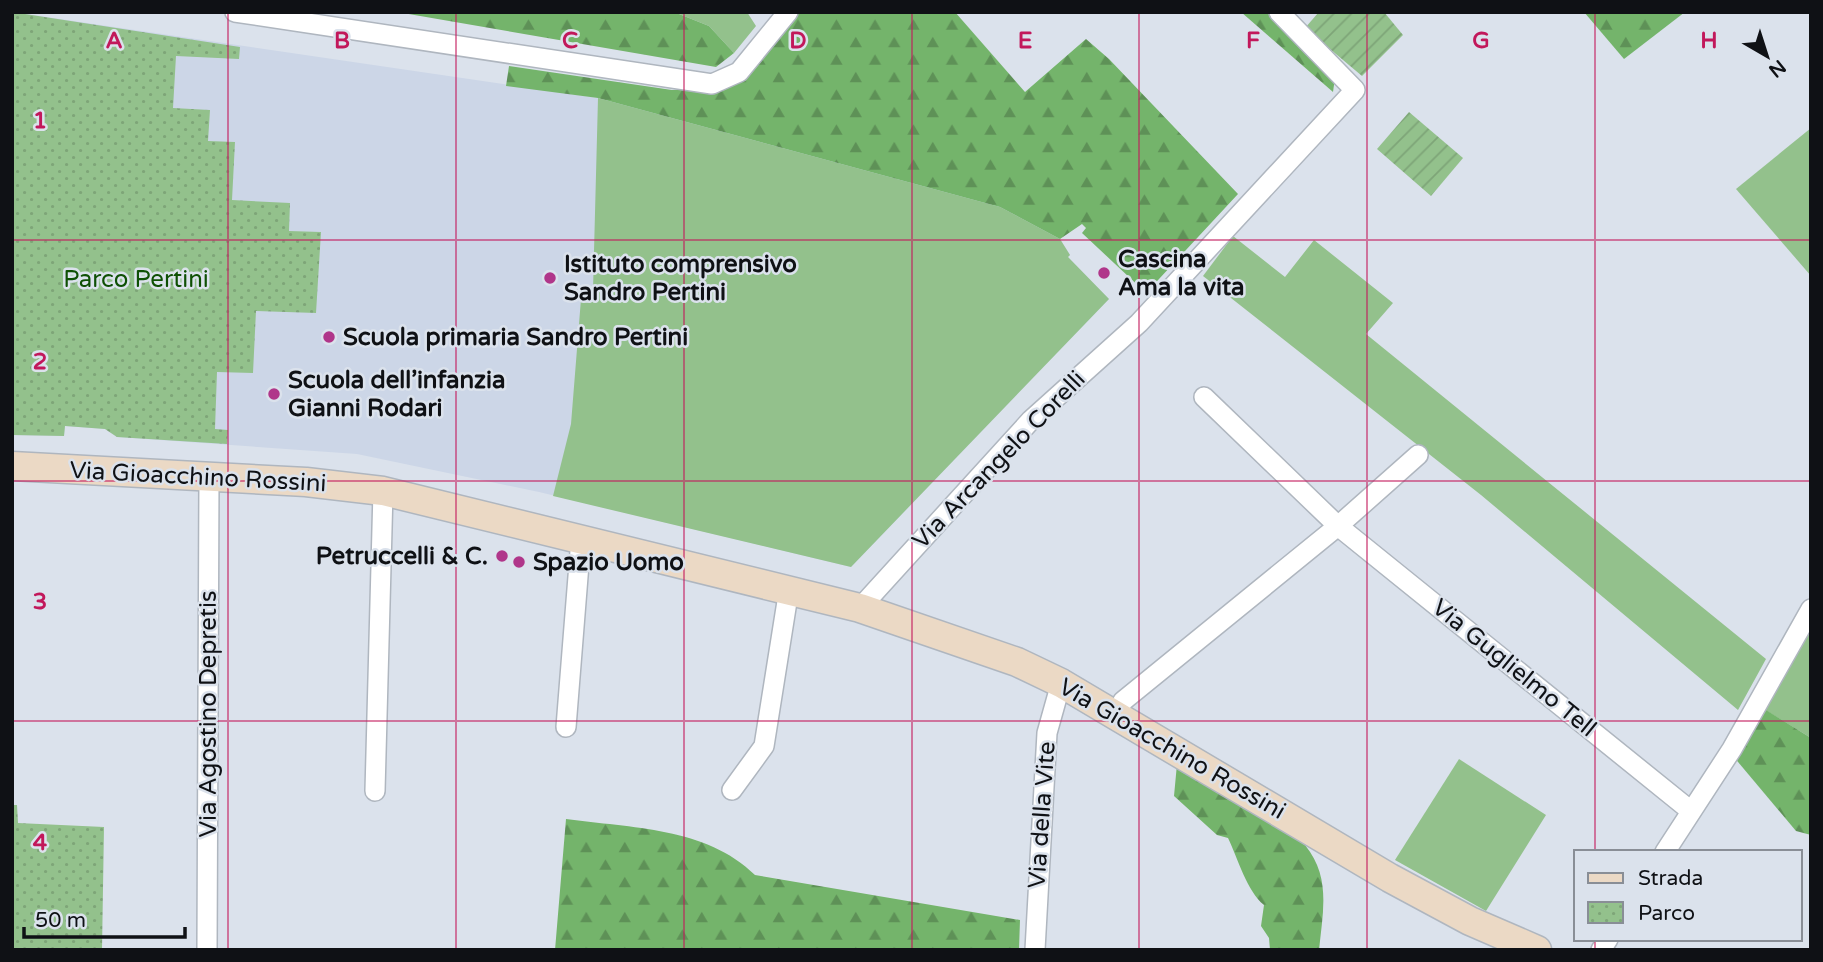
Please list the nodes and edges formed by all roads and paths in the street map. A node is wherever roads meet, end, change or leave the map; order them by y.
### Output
1 (235, 12) edge
2 (788, 12) edge
3 (1279, 12) edge
4 (1204, 397) dead end
5 (1418, 455) dead end
6 (12, 466) edge
7 (209, 477) junction
8 (383, 491) junction
9 (1338, 526) junction
10 (581, 539) junction
11 (789, 589) junction
12 (860, 608) junction
13 (1811, 609) edge
14 (1061, 683) junction
15 (1116, 714) junction
16 (566, 727) dead end
17 (732, 790) dead end
18 (375, 791) dead end
19 (1691, 811) junction
20 (1666, 850) edge
21 (207, 950) edge
22 (1035, 950) edge
23 (1537, 950) edge

1 - 2 street
3 - 12 street, Via Arcangelo Corelli
4 - 9 street, Via Guglielmo Tell
5 - 9 street
6 - 7 street, Via Gioacchino Rossini
7 - 8 street, Via Gioacchino Rossini
7 - 21 street, Via Agostino Depretis
8 - 10 street, Via Gioacchino Rossini
8 - 18 street
9 - 15 street
9 - 19 street, Via Guglielmo Tell
10 - 11 street, Via Gioacchino Rossini
10 - 16 street
11 - 12 street, Via Gioacchino Rossini
11 - 17 street
12 - 14 street, Via Gioacchino Rossini
13 - 19 street
14 - 15 street, Via Gioacchino Rossini
14 - 22 street, Via della Vite
15 - 23 street, Via Gioacchino Rossini
19 - 20 street

